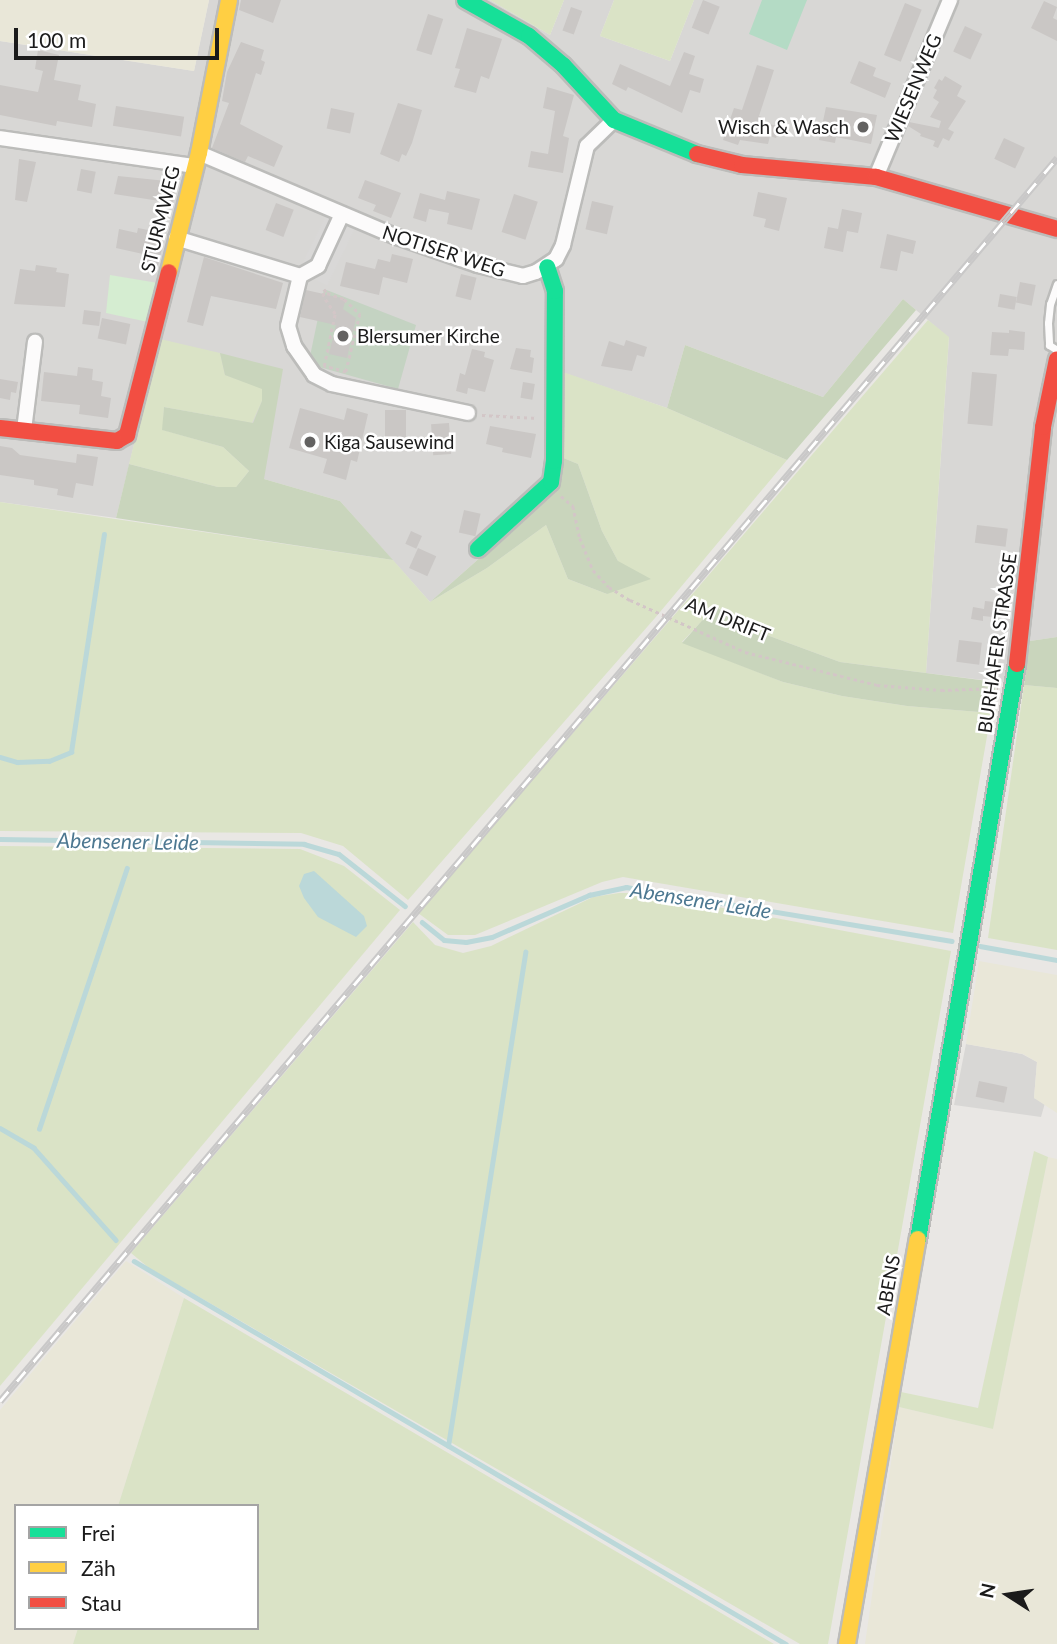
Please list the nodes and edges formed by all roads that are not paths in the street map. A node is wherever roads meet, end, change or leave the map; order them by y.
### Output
1 (229, 0) edge
2 (465, 0) edge
3 (950, 0) edge
4 (614, 120) junction
5 (0, 138) edge
6 (197, 159) junction
7 (876, 177) junction
8 (342, 214) junction
9 (1057, 229) edge
10 (176, 239) junction
11 (547, 267) junction
12 (300, 276) junction
13 (1057, 284) edge
14 (35, 342) dead end
15 (1057, 350) edge
16 (1057, 359) edge
17 (468, 413) road end
18 (0, 428) edge
19 (24, 430) junction
20 (478, 549) dead end
21 (971, 933) joint
22 (847, 1644) edge

1 - 6 street, STURMWEG
2 - 4 street
3 - 7 street, WIESENWEG
4 - 7 street
4 - 11 street
5 - 6 street, NOTISER WEG
6 - 8 street, NOTISER WEG
6 - 10 street, STURMWEG
7 - 9 street
8 - 11 street, NOTISER WEG
8 - 12 street
10 - 12 street
10 - 19 street, STURMWEG
11 - 20 street
12 - 17 street
13 - 15 lane
14 - 19 street
16 - 21 street, BURHAFER STRASSE
18 - 19 street
21 - 22 street, ABENS

